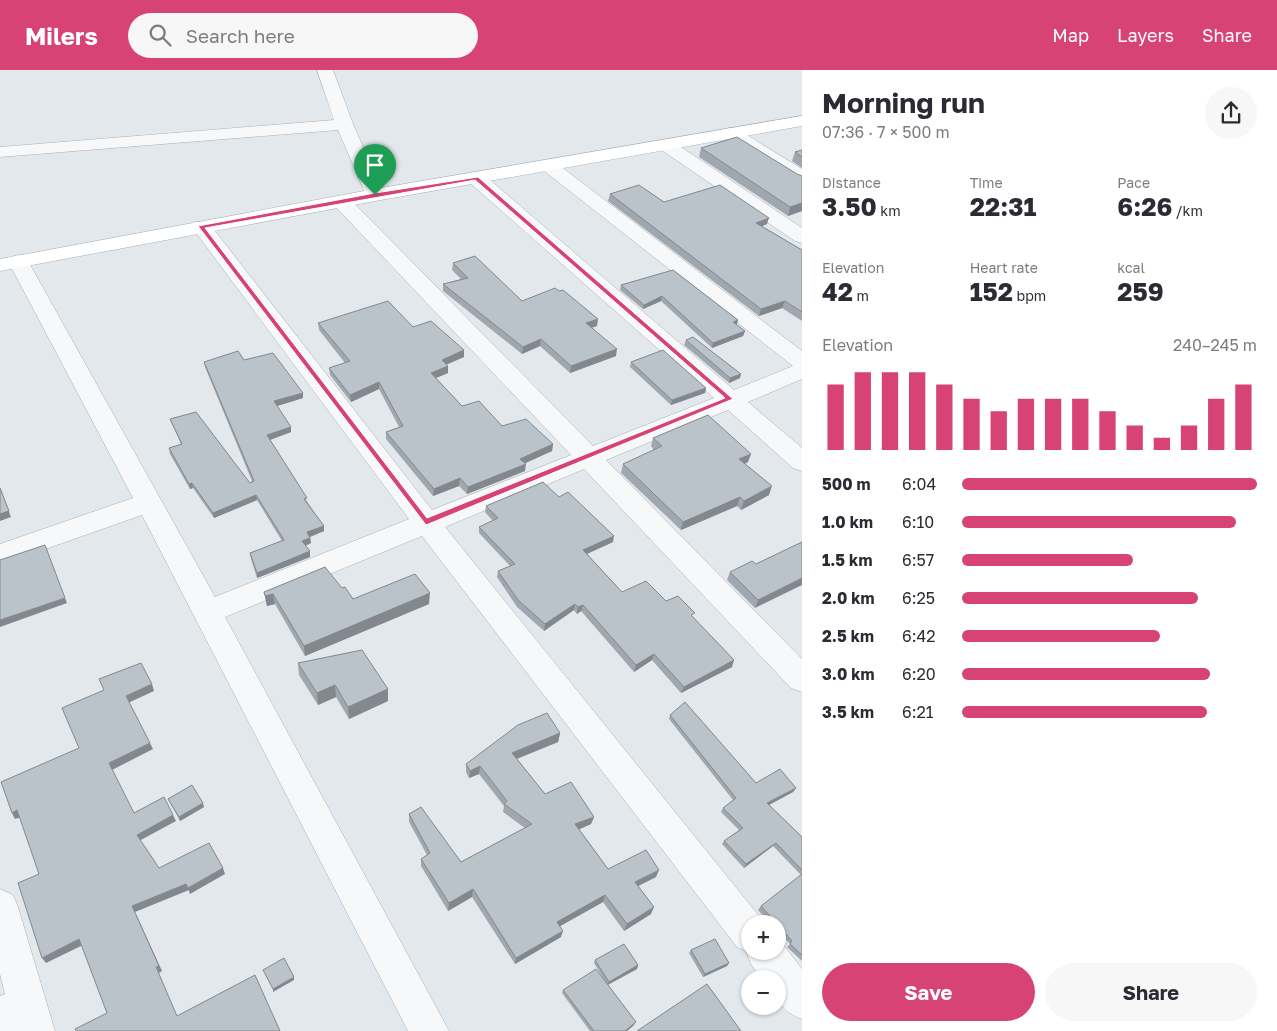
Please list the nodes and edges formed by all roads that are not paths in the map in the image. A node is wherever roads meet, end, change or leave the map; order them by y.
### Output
1 (325, 70) edge
2 (802, 121) edge
3 (344, 124) junction
4 (731, 133) junction
5 (666, 145) junction
6 (0, 152) edge
7 (548, 166) junction
8 (476, 178) junction
9 (802, 178) edge
10 (375, 195) junction
11 (341, 201) junction
12 (201, 226) junction
13 (802, 237) edge
14 (9, 263) edge
15 (802, 362) edge
16 (802, 371) edge
17 (730, 399) junction
18 (588, 458) junction
19 (802, 462) edge
20 (149, 502) junction
21 (426, 522) junction
22 (0, 555) edge
23 (208, 612) junction
24 (802, 679) edge
25 (0, 907) edge
26 (741, 923) edge
27 (771, 960) edge
28 (802, 1000) edge
29 (21, 1017) edge
30 (429, 1031) edge

1 - 3 street
2 - 4 main road
3 - 6 street
3 - 10 street
4 - 5 main road
4 - 9 street
5 - 7 main road
5 - 13 street
7 - 8 main road
7 - 15 street
8 - 10 main road
8 - 17 street
10 - 11 main road
11 - 12 main road
11 - 18 street
12 - 14 main road
12 - 21 street
14 - 20 street
16 - 17 street
17 - 18 street
17 - 19 street
18 - 21 street
18 - 24 street
20 - 22 street
20 - 23 street
21 - 23 street
21 - 26 street
23 - 30 street
25 - 29 street
27 - 28 street

